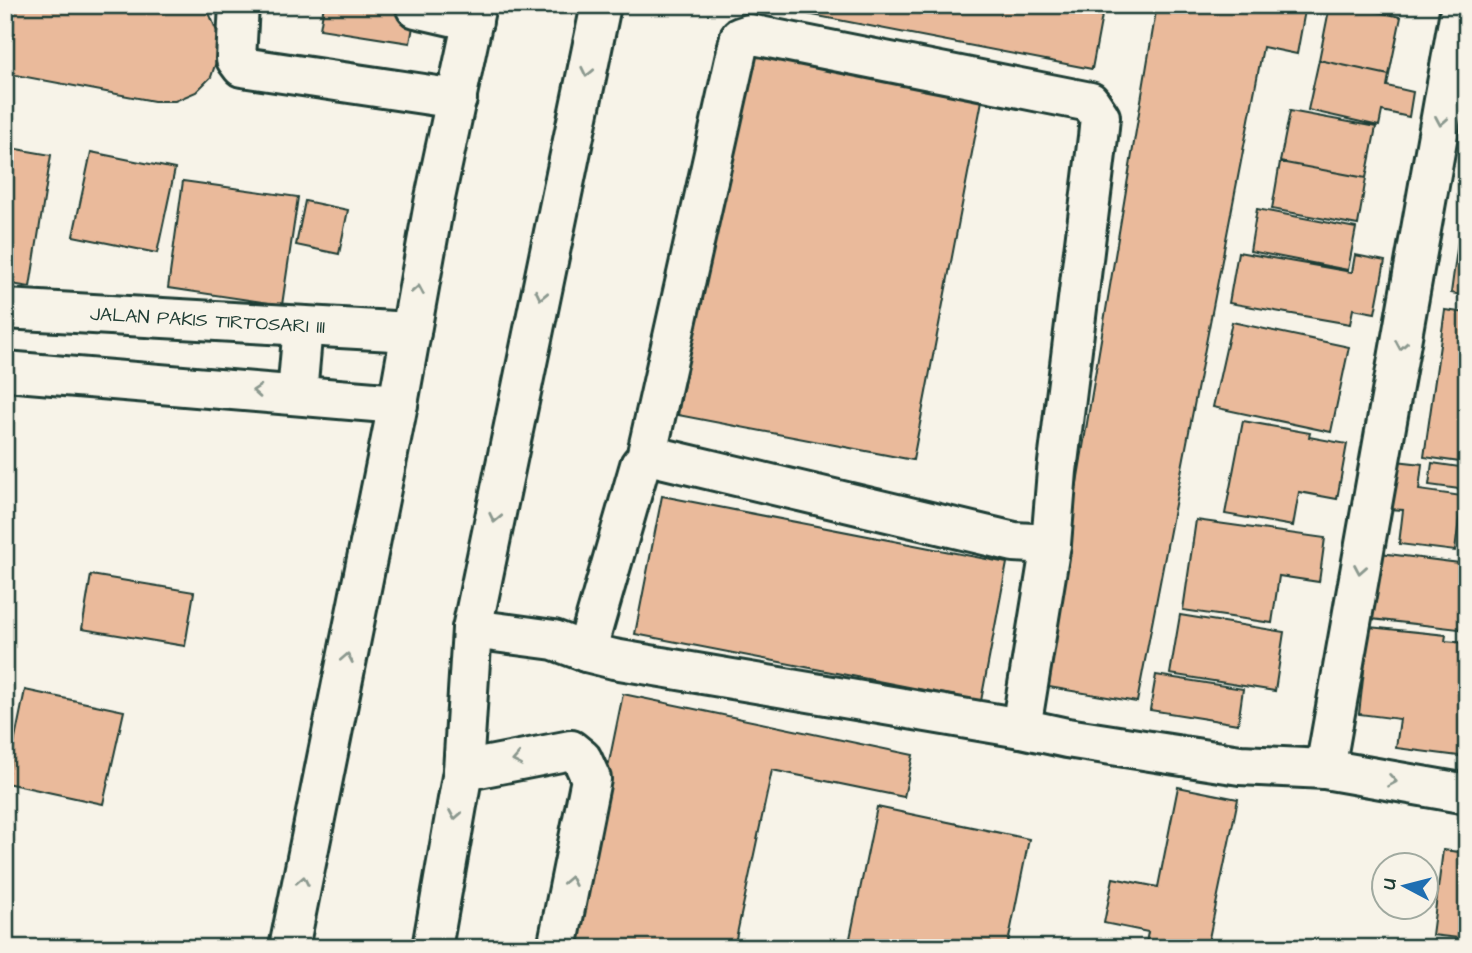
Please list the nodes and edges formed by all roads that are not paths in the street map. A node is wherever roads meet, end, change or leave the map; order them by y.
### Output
1 (239, 5) edge
2 (601, 5) edge
3 (1461, 5) edge
4 (416, 8) dead end
5 (474, 13) edge
6 (743, 21) edge
7 (457, 99) junction
8 (5, 309) edge
9 (303, 326) junction
10 (411, 332) junction
11 (5, 371) edge
12 (297, 394) junction
13 (398, 404) junction
14 (646, 458) junction
15 (1051, 544) junction
16 (472, 629) junction
17 (586, 652) junction
18 (1021, 728) junction
19 (1325, 769) junction
20 (463, 771) junction
21 (1467, 794) edge
22 (289, 948) edge
23 (432, 948) edge
24 (557, 948) edge

1 - 7 main road
2 -> 16 main road
3 -> 19 main road
4 - 5 main road
5 - 7 main road
6 - 14 main road
6 - 15 main road
10 -> 7 main road
8 - 9 main road, JALAN PAKIS TIRTOSARI III
9 - 10 main road, JALAN PAKIS TIRTOSARI III
9 - 12 main road
10 - 13 main road
12 -> 11 main road
12 - 13 main road
22 -> 13 main road
14 - 15 main road
14 - 17 main road
15 - 18 main road
16 - 17 main road
16 - 20 main road
17 - 18 main road
18 - 19 main road
19 -> 21 main road
20 -> 23 main road
24 -> 20 main road

